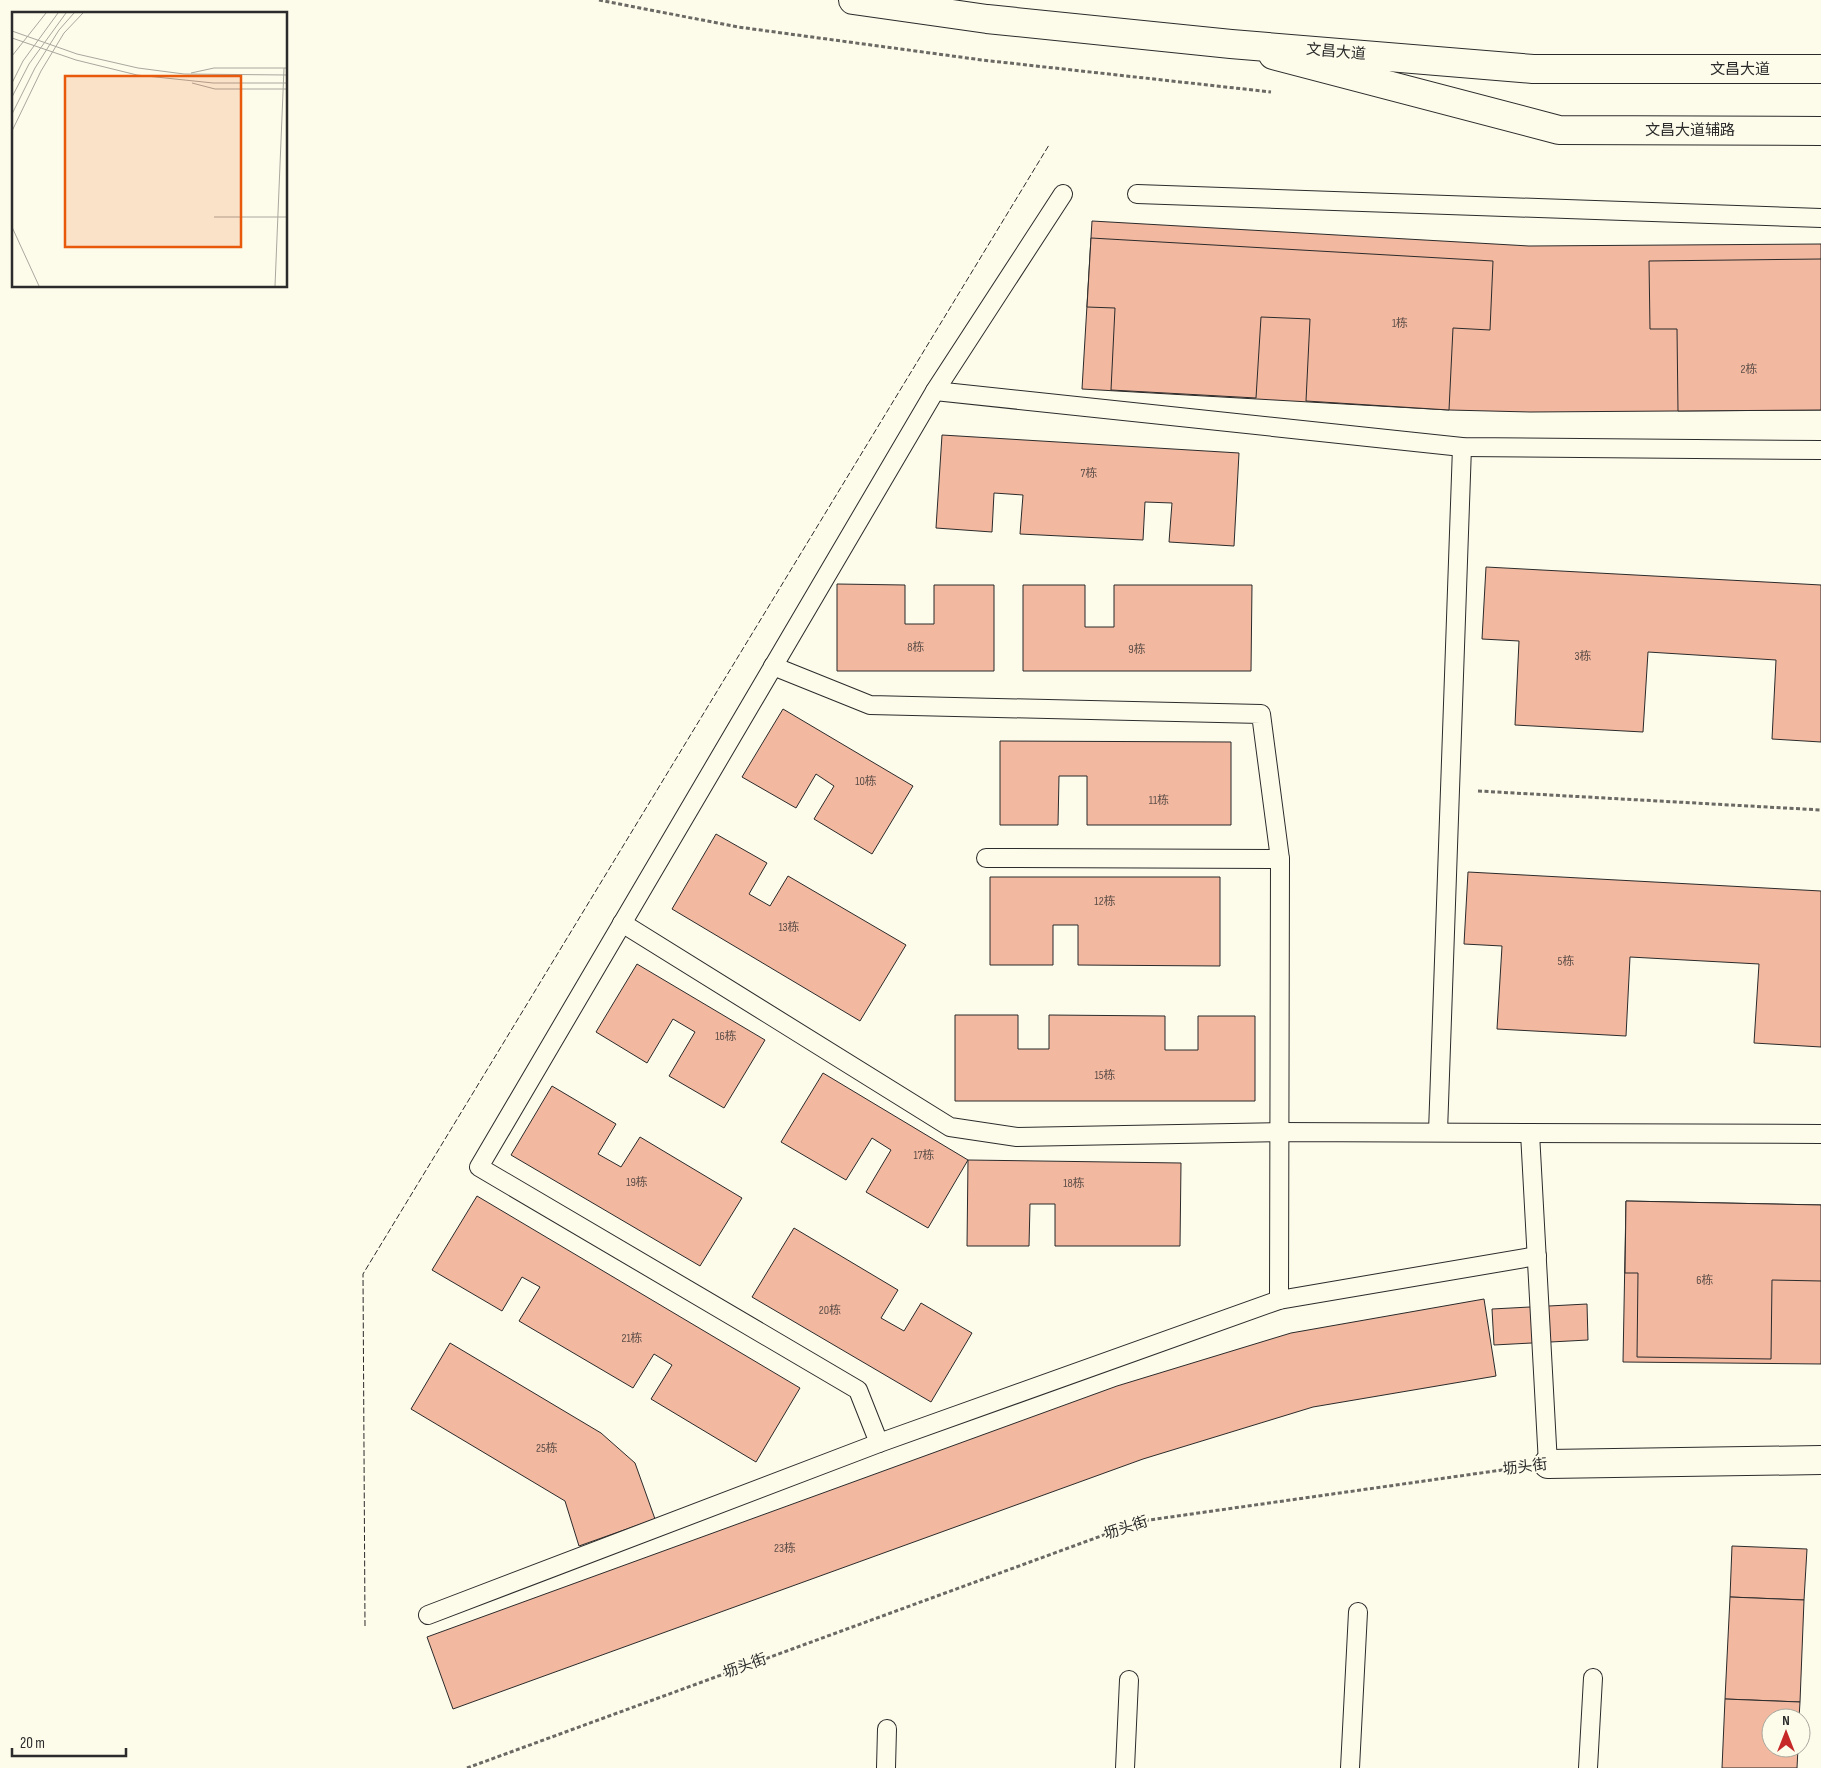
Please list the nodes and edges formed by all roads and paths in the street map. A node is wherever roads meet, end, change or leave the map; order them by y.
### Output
1 (599, 0) edge
2 (853, 0) edge
3 (1231, 44) junction
4 (1821, 69) edge
5 (1276, 93) dead end
6 (1821, 130) edge
7 (1063, 194) dead end
8 (1137, 194) dead end
9 (1821, 218) edge
10 (935, 391) junction
11 (1462, 447) junction
12 (1821, 450) edge
13 (773, 666) junction
14 (1450, 789) junction
15 (1821, 810) edge
16 (986, 858) dead end
17 (1280, 859) junction
18 (622, 923) junction
19 (1279, 1132) junction
20 (1438, 1132) junction
21 (1530, 1133) junction
22 (1821, 1134) edge
23 (1537, 1256) junction
24 (1279, 1300) junction
25 (879, 1443) junction
26 (1821, 1460) edge
27 (1548, 1464) junction
28 (1358, 1612) dead end
29 (428, 1614) dead end
30 (1593, 1678) dead end
31 (1129, 1680) dead end
32 (887, 1729) dead end
33 (467, 1768) edge
34 (886, 1768) edge
35 (1125, 1768) edge
36 (1350, 1768) edge
37 (1588, 1768) edge

1 - 5 path
2 - 3 main road, 文昌大道
3 - 4 main road, 文昌大道
3 - 6 main road, 文昌大道辅路
7 - 10 lane
8 - 9 lane
10 - 11 lane
10 - 13 lane
11 - 12 lane
11 - 14 lane
13 - 17 lane
13 - 18 lane
14 - 15 path
14 - 20 lane
16 - 17 lane
17 - 19 lane
18 - 19 lane
18 - 25 lane
19 - 20 lane
19 - 24 lane
20 - 21 lane
21 - 22 lane
21 - 23 lane
23 - 24 lane
23 - 27 lane
24 - 25 lane
25 - 29 lane
26 - 27 main road, 坜头街
27 - 33 path, 坜头街
28 - 36 lane
30 - 37 lane
31 - 35 lane
32 - 34 lane

